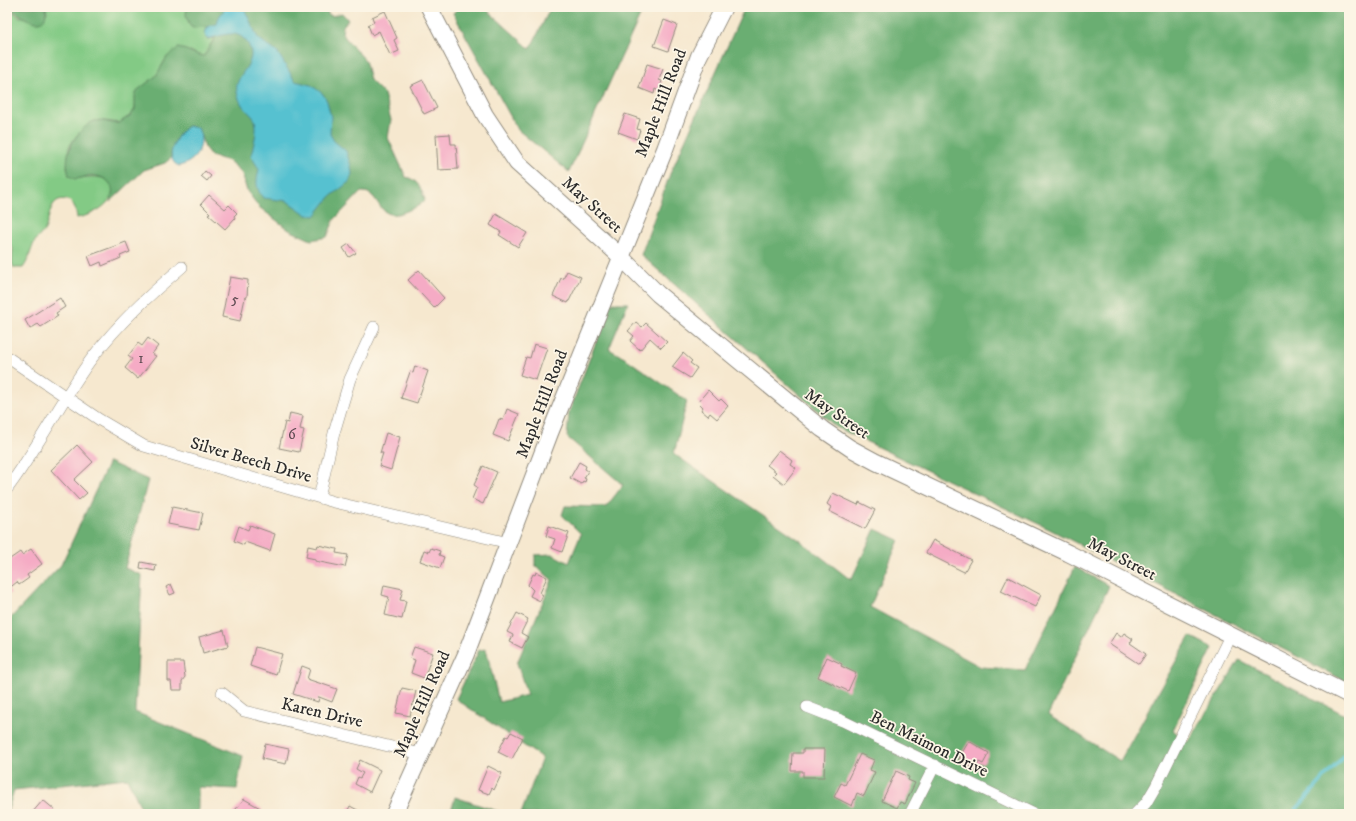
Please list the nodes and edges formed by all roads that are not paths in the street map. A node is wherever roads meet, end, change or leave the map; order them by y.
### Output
1 (429, 7) edge
2 (724, 7) edge
3 (620, 256) junction
4 (182, 267) dead end
5 (374, 327) dead end
6 (7, 357) edge
7 (67, 397) junction
8 (7, 489) edge
9 (319, 497) junction
10 (509, 543) junction
11 (1230, 636) junction
12 (222, 693) dead end
13 (1349, 695) edge
14 (807, 708) dead end
15 (421, 754) junction
16 (935, 765) junction
17 (394, 814) edge
18 (910, 814) edge
19 (1034, 814) edge
20 (1135, 814) edge

1 - 3 street, May Street
2 - 3 street, Maple Hill Road
3 - 10 street, Maple Hill Road
3 - 11 street, May Street
4 - 7 street
5 - 9 street
6 - 7 street, Silver Beech Drive
7 - 8 street
7 - 9 street, Silver Beech Drive
9 - 10 street, Silver Beech Drive
10 - 15 street, Maple Hill Road
11 - 13 street, May Street
11 - 20 street
12 - 15 street, Karen Drive
14 - 16 street, Ben Maimon Drive
15 - 17 street, Maple Hill Road
16 - 18 street
16 - 19 street, Ben Maimon Drive

